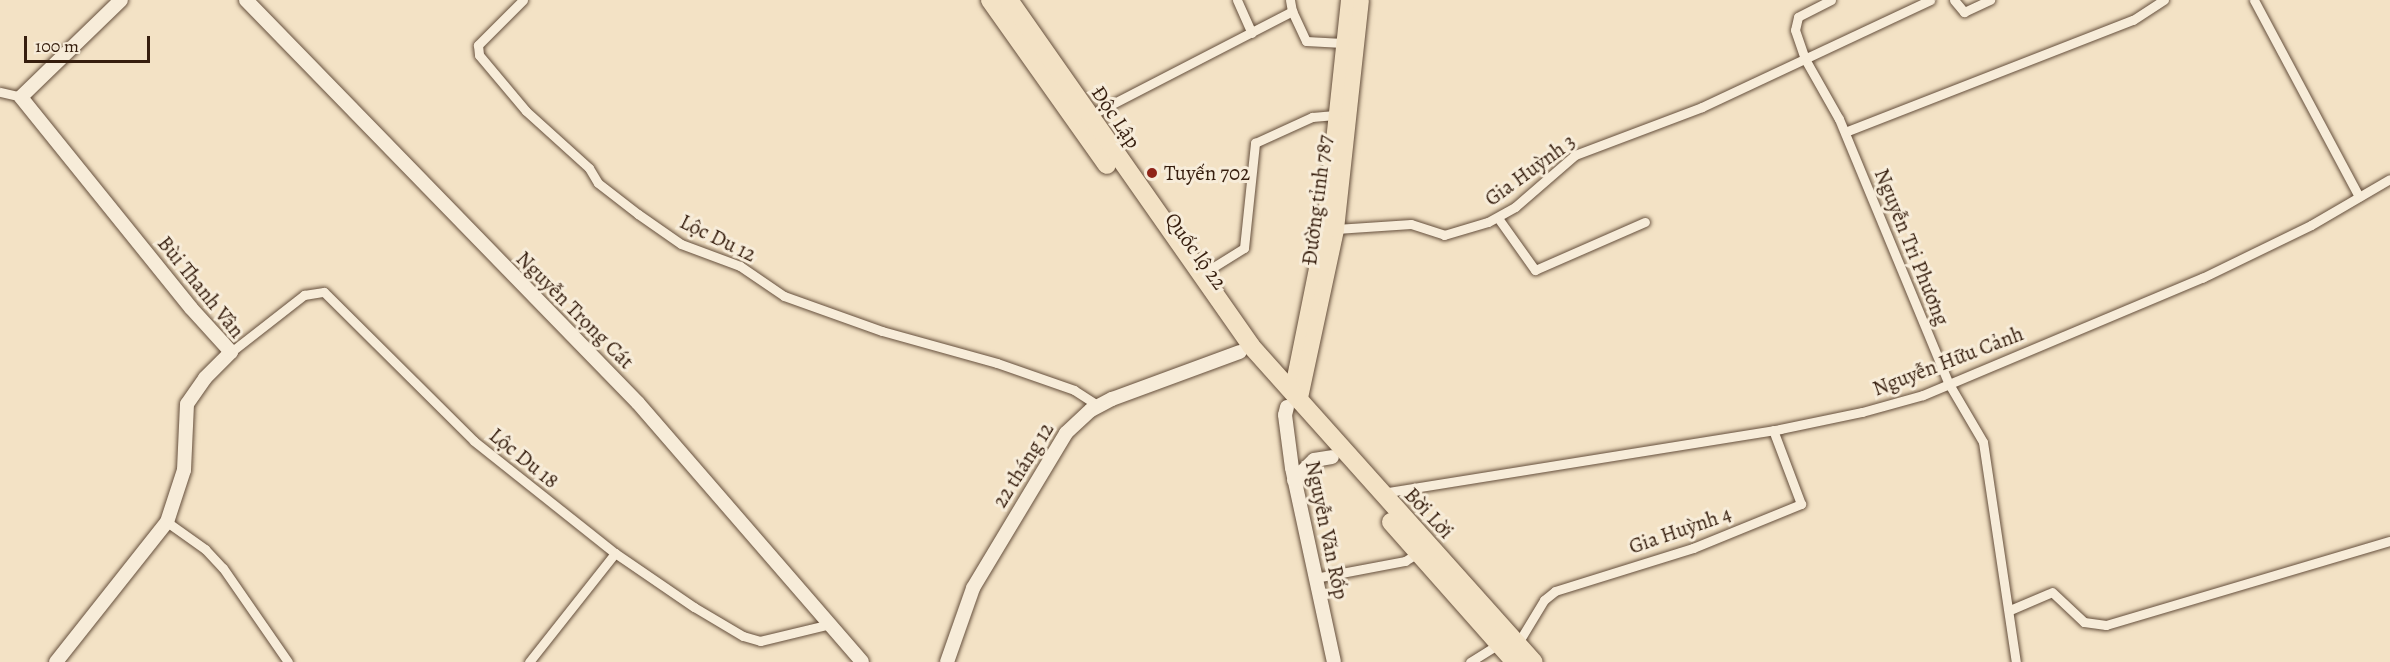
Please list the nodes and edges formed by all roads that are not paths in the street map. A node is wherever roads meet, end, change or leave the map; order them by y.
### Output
1 (246, 0) edge
2 (523, 0) edge
3 (990, 0) edge
4 (1009, 0) edge
5 (1237, 0) edge
6 (1290, 0) edge
7 (1348, 0) edge
8 (1361, 0) edge
9 (1831, 0) edge
10 (1930, 0) edge
11 (1954, 0) edge
12 (1990, 0) edge
13 (2164, 0) edge
14 (2254, 0) edge
15 (114, 2) edge
16 (1292, 11) junction
17 (1252, 33) junction
18 (1343, 43) junction
19 (1805, 59) junction
20 (0, 92) edge
21 (21, 97) junction
22 (1335, 115) junction
23 (1089, 116) junction
24 (1845, 132) junction
25 (2390, 179) edge
26 (2359, 197) junction
27 (1498, 218) junction
28 (1645, 222) dead end
29 (1336, 229) junction
30 (1199, 276) junction
31 (1246, 349) junction
32 (231, 352) junction
33 (1949, 384) junction
34 (1292, 400) junction
35 (1100, 406) junction
36 (1773, 429) junction
37 (1332, 457) junction
38 (1294, 480) junction
39 (1380, 493) junction
40 (167, 522) junction
41 (2390, 541) edge
42 (615, 553) junction
43 (1418, 553) junction
44 (1315, 578) junction
45 (2010, 610) junction
46 (831, 624) junction
47 (1508, 644) junction
48 (56, 662) edge
49 (288, 662) edge
50 (529, 662) edge
51 (862, 662) edge
52 (947, 662) edge
53 (1334, 662) edge
54 (1470, 662) edge
55 (1515, 662) edge
56 (1534, 662) edge
57 (2016, 662) edge

1 - 46 street, Nguyễn Trọng Cát
2 - 35 street, Lộc Du 12
3 - 31 highway, Quốc lộ 22
4 - 23 highway, Độc Lập
5 - 17 street
6 - 16 street
7 - 18 main road, Đường tỉnh 787
8 - 29 main road, Đường tỉnh 787
9 - 19 street, Nguyễn Tri Phương
10 - 19 street, Gia Huỳnh 3
11 - 12 street
13 - 24 street
14 - 26 street
15 - 21 street
16 - 17 street
16 - 18 street
17 - 23 street
18 - 22 main road, Đường tỉnh 787
19 - 24 street, Nguyễn Tri Phương
19 - 27 street, Gia Huỳnh 3
20 - 21 street
21 - 32 street, Bùi Thanh Vân
22 - 30 street
22 - 34 main road, Đường tỉnh 787
23 - 30 highway, Độc Lập
24 - 33 street, Nguyễn Tri Phương
25 - 26 street, Nguyễn Hữu Cảnh
26 - 33 street, Nguyễn Hữu Cảnh
27 - 28 street
27 - 29 street, Gia Huỳnh 3
29 - 34 main road, Đường tỉnh 787
30 - 31 highway, Độc Lập
31 - 34 highway, Quốc lộ 22
31 - 35 street, 22 tháng 12
32 - 40 street, Bùi Thanh Vân
32 - 42 street, Lộc Du 18
33 - 36 street, Nguyễn Hữu Cảnh
33 - 45 street, Nguyễn Tri Phương
34 - 37 highway, Bời Lời
34 - 38 street, Nguyễn Văn Rốp
34 - 39 highway, Bời Lời
35 - 52 street, 22 tháng 12
36 - 39 street, Nguyễn Hữu Cảnh
36 - 47 street, Gia Huỳnh 4
37 - 38 street
37 - 43 highway, Bời Lời
38 - 44 street, Nguyễn Văn Rốp
39 - 47 highway, Bời Lời
40 - 48 street, Bùi Thanh Vân
40 - 49 street
41 - 45 street
42 - 46 street, Lộc Du 18
42 - 50 street
43 - 44 street
43 - 47 highway, Bời Lời
44 - 53 street, Nguyễn Văn Rốp
45 - 57 street, Nguyễn Tri Phương
46 - 51 street, Nguyễn Trọng Cát
47 - 54 street
47 - 55 highway, Bời Lời
47 - 56 highway, Bời Lời

